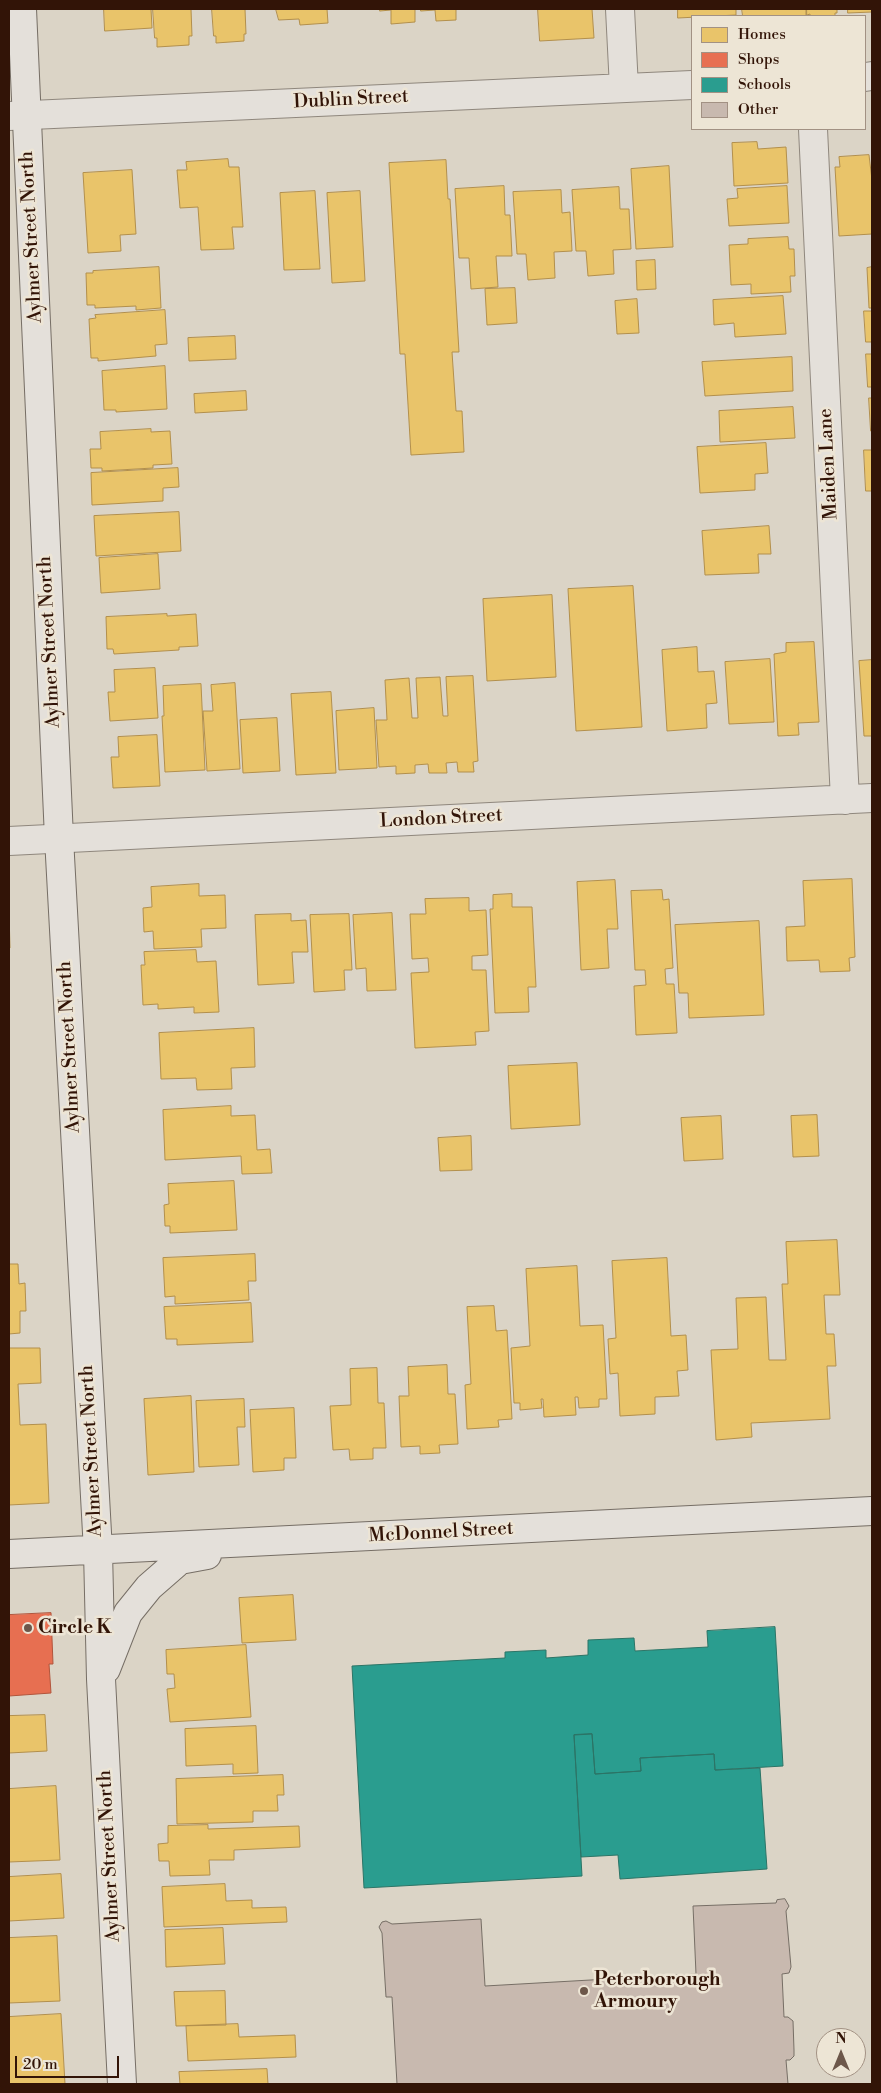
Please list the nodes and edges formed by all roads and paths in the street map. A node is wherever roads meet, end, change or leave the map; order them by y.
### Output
1 (22, 9) edge
2 (620, 9) edge
3 (691, 85) edge
4 (624, 88) junction
5 (18, 115) edge
6 (813, 130) edge
7 (872, 798) edge
8 (845, 800) junction
9 (59, 838) junction
10 (9, 841) edge
11 (872, 1511) edge
12 (275, 1542) junction
13 (98, 1551) junction
14 (9, 1554) edge
15 (101, 1679) junction
16 (122, 2084) edge

1 - 5 street, Aylmer Street North
2 - 4 street
3 - 4 street, Dublin Street
4 - 5 street, Dublin Street
5 - 9 street, Aylmer Street North
6 - 8 street, Maiden Lane
7 - 8 street, London Street
8 - 9 street, London Street
9 - 10 street, London Street
9 - 13 street, Aylmer Street North
11 - 12 street, McDonnel Street
12 - 13 street, McDonnel Street
12 - 15 street
13 - 14 street, McDonnel Street
13 - 15 street, Aylmer Street North
15 - 16 street, Aylmer Street North

